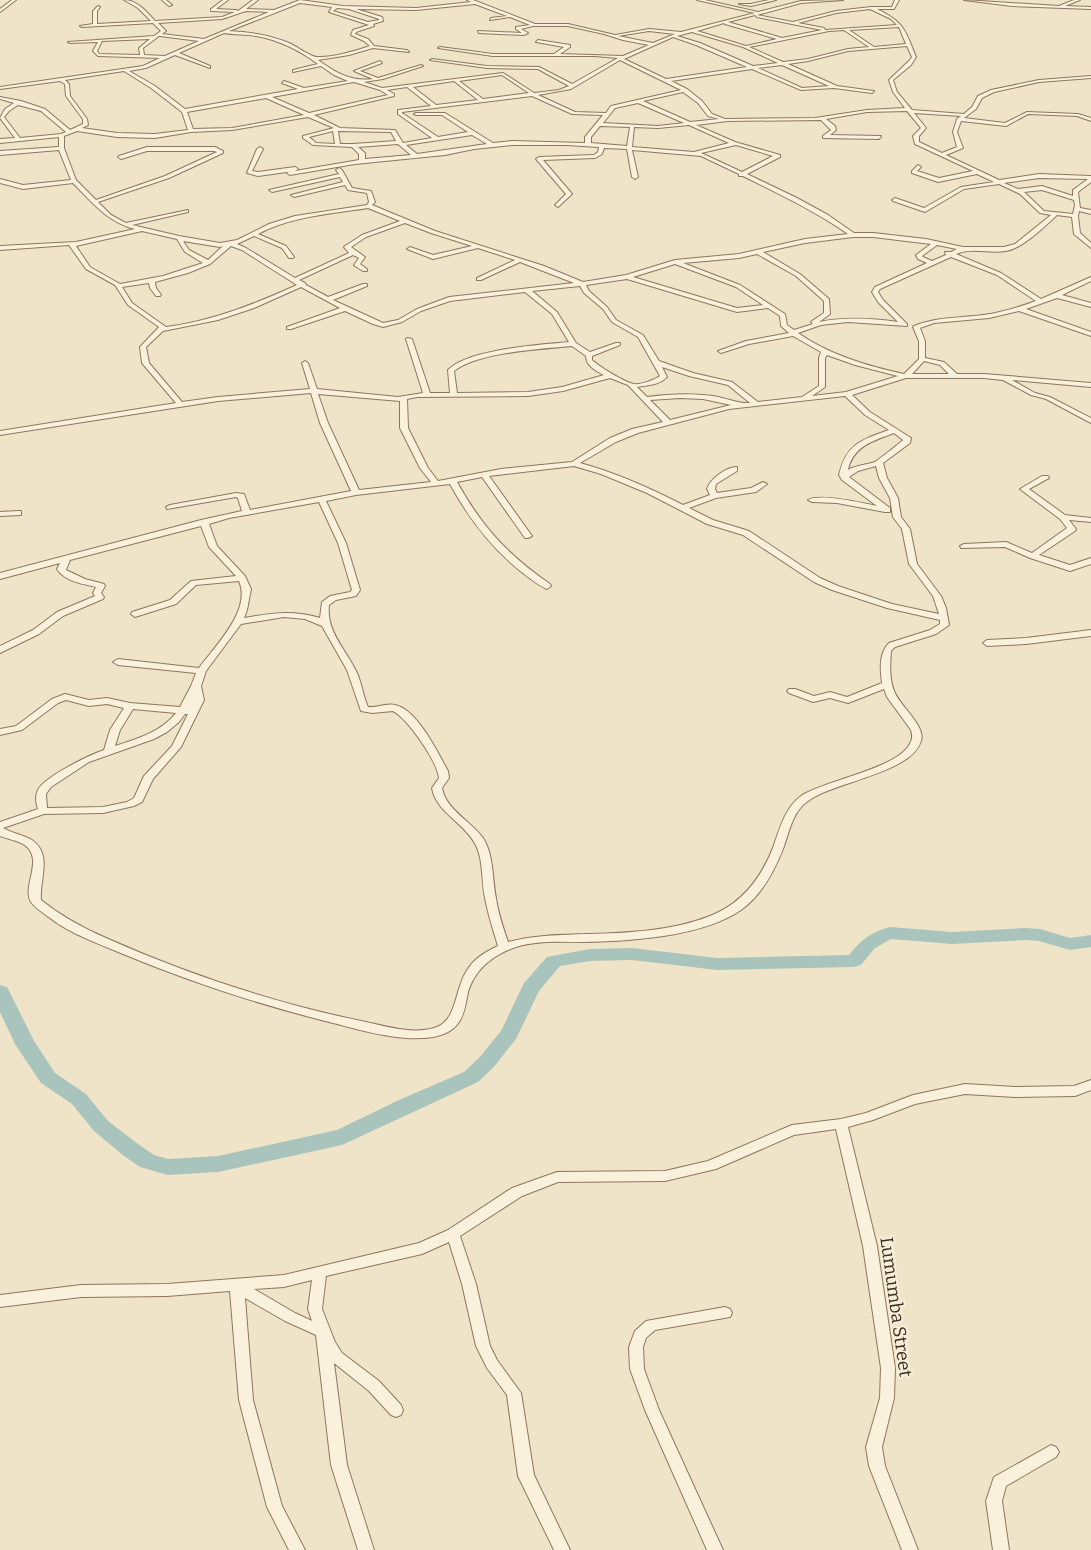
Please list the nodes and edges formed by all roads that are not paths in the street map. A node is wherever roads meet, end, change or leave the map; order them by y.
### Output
1 (14, 0) edge
2 (126, 0) edge
3 (164, 0) edge
4 (226, 0) edge
5 (256, 0) edge
6 (469, 0) edge
7 (699, 0) edge
8 (774, 0) edge
9 (789, 0) edge
10 (841, 0) edge
11 (897, 0) edge
12 (966, 0) edge
13 (1039, 0) edge
14 (1078, 0) edge
15 (302, 1) edge
16 (801, 2) junction
17 (474, 3) junction
18 (170, 5) dead end
19 (219, 5) junction
20 (337, 6) junction
21 (727, 6) junction
22 (817, 6) dead end
23 (1025, 6) junction
24 (98, 7) dead end
25 (246, 7) junction
26 (343, 7) junction
27 (871, 8) junction
28 (1058, 8) junction
29 (1091, 8) edge
30 (827, 9) dead end
31 (0, 10) edge
32 (240, 11) junction
33 (276, 12) junction
34 (836, 12) junction
35 (760, 13) junction
36 (753, 15) junction
37 (150, 17) junction
38 (510, 17) junction
39 (222, 18) junction
40 (491, 19) dead end
41 (156, 22) junction
42 (370, 23) junction
43 (722, 23) junction
44 (793, 23) junction
45 (534, 25) junction
46 (82, 26) dead end
47 (96, 26) junction
48 (901, 26) junction
49 (110, 27) junction
50 (844, 29) junction
51 (691, 30) junction
52 (829, 30) junction
53 (222, 32) junction
54 (479, 32) dead end
55 (683, 33) junction
56 (614, 35) junction
57 (159, 36) junction
58 (672, 36) junction
59 (201, 39) junction
60 (782, 39) junction
61 (112, 40) junction
62 (100, 41) junction
63 (538, 41) dead end
64 (70, 42) dead end
65 (653, 44) junction
66 (908, 44) junction
67 (744, 46) junction
68 (373, 47) junction
69 (440, 48) dead end
70 (873, 48) junction
71 (407, 51) dead end
72 (175, 54) junction
73 (556, 55) junction
74 (142, 56) junction
75 (162, 56) junction
76 (168, 57) junction
77 (622, 58) junction
78 (314, 59) junction
79 (432, 60) dead end
80 (380, 62) dead end
81 (322, 64) junction
82 (783, 64) junction
83 (421, 66) dead end
84 (208, 67) dead end
85 (755, 68) junction
86 (126, 71) junction
87 (295, 71) dead end
88 (1091, 76) edge
89 (378, 78) junction
90 (62, 80) junction
91 (455, 80) junction
92 (666, 80) junction
93 (354, 81) junction
94 (284, 82) dead end
95 (406, 86) junction
96 (572, 86) junction
97 (836, 87) junction
98 (0, 88) edge
99 (382, 88) junction
100 (305, 90) junction
101 (685, 91) junction
102 (872, 92) dead end
103 (534, 95) junction
104 (266, 96) junction
105 (0, 98) edge
106 (481, 100) junction
107 (638, 101) junction
108 (19, 102) junction
109 (434, 106) junction
110 (910, 110) junction
111 (184, 111) junction
112 (400, 114) junction
113 (607, 114) junction
114 (314, 116) junction
115 (961, 117) junction
116 (822, 118) junction
117 (728, 120) junction
118 (1091, 120) edge
119 (599, 124) junction
120 (696, 125) junction
121 (632, 127) junction
122 (76, 129) junction
123 (335, 129) junction
124 (191, 131) junction
125 (68, 132) junction
126 (473, 133) junction
127 (62, 135) junction
128 (879, 137) dead end
129 (436, 138) junction
130 (18, 139) junction
131 (0, 141) edge
132 (401, 143) junction
133 (733, 143) junction
134 (492, 144) junction
135 (588, 144) junction
136 (338, 145) junction
137 (602, 145) junction
138 (353, 146) junction
139 (62, 148) junction
140 (629, 148) junction
141 (260, 149) dead end
142 (0, 153) edge
143 (690, 153) junction
144 (941, 155) junction
145 (416, 156) junction
146 (121, 157) dead end
147 (362, 162) junction
148 (337, 166) junction
149 (295, 168) dead end
150 (918, 168) dead end
151 (978, 172) junction
152 (290, 174) dead end
153 (342, 175) junction
154 (741, 175) junction
155 (635, 177) dead end
156 (1091, 179) edge
157 (0, 181) edge
158 (74, 181) junction
159 (998, 182) junction
160 (346, 183) junction
161 (272, 190) dead end
162 (1017, 190) junction
163 (294, 195) dead end
164 (1076, 199) junction
165 (894, 200) dead end
166 (94, 202) junction
167 (558, 205) dead end
168 (369, 206) junction
169 (1077, 209) junction
170 (186, 211) dead end
171 (1091, 212) edge
172 (1054, 215) junction
173 (1076, 216) junction
174 (404, 221) junction
175 (125, 224) junction
176 (144, 229) junction
177 (253, 234) junction
178 (853, 235) junction
179 (179, 238) junction
180 (74, 243) junction
181 (231, 244) junction
182 (934, 244) junction
183 (1091, 246) edge
184 (477, 247) junction
185 (0, 248) edge
186 (410, 249) dead end
187 (963, 249) junction
188 (758, 252) junction
189 (352, 253) junction
190 (951, 254) junction
191 (291, 257) dead end
192 (520, 260) junction
193 (675, 262) junction
194 (208, 263) junction
195 (933, 263) junction
196 (365, 270) dead end
197 (627, 277) junction
198 (1091, 278) edge
199 (479, 279) dead end
200 (152, 280) junction
201 (295, 280) junction
202 (303, 284) junction
203 (580, 284) junction
204 (365, 285) dead end
205 (119, 286) junction
206 (526, 290) junction
207 (158, 295) dead end
208 (1057, 296) junction
209 (327, 300) junction
210 (1040, 302) junction
211 (1091, 305) edge
212 (768, 306) junction
213 (345, 308) junction
214 (1018, 308) junction
215 (809, 325) junction
216 (905, 325) junction
217 (916, 327) junction
218 (289, 328) dead end
219 (162, 329) junction
220 (793, 333) junction
221 (1091, 334) edge
222 (409, 339) dead end
223 (573, 344) junction
224 (618, 344) dead end
225 (720, 351) dead end
226 (825, 352) junction
227 (589, 355) junction
228 (922, 359) junction
229 (305, 363) dead end
230 (657, 363) junction
231 (954, 375) junction
232 (612, 376) junction
233 (906, 376) junction
234 (1003, 378) junction
235 (648, 384) junction
236 (633, 386) junction
237 (1091, 386) edge
238 (313, 391) junction
239 (427, 394) junction
240 (847, 394) junction
241 (454, 395) junction
242 (670, 396) junction
243 (403, 399) junction
244 (645, 399) junction
245 (800, 400) junction
246 (755, 404) junction
247 (740, 405) junction
248 (181, 406) junction
249 (1091, 421) edge
250 (668, 423) junction
251 (893, 431) junction
252 (0, 433) edge
253 (879, 463) junction
254 (574, 464) junction
255 (734, 469) dead end
256 (484, 474) junction
257 (845, 478) junction
258 (1045, 478) dead end
259 (452, 481) junction
260 (436, 484) junction
261 (763, 484) dead end
262 (356, 494) junction
263 (714, 496) junction
264 (321, 499) junction
265 (812, 500) dead end
266 (170, 508) dead end
267 (683, 508) junction
268 (892, 510) junction
269 (18, 513) dead end
270 (247, 513) junction
271 (0, 514) edge
272 (1063, 517) junction
273 (1091, 520) edge
274 (204, 522) junction
275 (528, 536) dead end
276 (964, 546) dead end
277 (1033, 556) junction
278 (66, 560) junction
279 (1091, 561) edge
280 (0, 576) edge
281 (242, 578) junction
282 (546, 586) dead end
283 (324, 612) junction
284 (135, 614) dead end
285 (305, 616) junction
286 (944, 618) junction
287 (238, 622) junction
288 (328, 626) junction
289 (1089, 634) edge
290 (987, 643) dead end
291 (0, 650) edge
292 (118, 662) dead end
293 (201, 671) junction
294 (887, 684) junction
295 (792, 691) dead end
296 (130, 706) junction
297 (188, 711) junction
298 (0, 732) edge
299 (108, 752) junction
300 (43, 812) junction
301 (0, 826) edge
302 (0, 831) edge
303 (504, 948) junction
304 (1091, 1085) edge
305 (841, 1124) junction
306 (453, 1234) junction
307 (320, 1273) junction
308 (237, 1286) junction
309 (0, 1301) edge
310 (725, 1313) dead end
311 (323, 1332) junction
312 (396, 1410) dead end
313 (1051, 1452) dead end
314 (297, 1550) edge
315 (366, 1550) edge
316 (562, 1550) edge
317 (715, 1550) edge
318 (910, 1550) edge
319 (1001, 1550) edge

1 - 31 street
2 - 37 street
3 - 18 street
4 - 19 street
5 - 25 street
6 - 17 street
7 - 21 street
8 - 21 street
9 - 16 street
10 - 16 street
11 - 27 street
12 - 23 street
13 - 23 street
14 - 28 street
15 - 20 street
15 - 33 street
16 - 22 street
16 - 35 street
17 - 26 street
17 - 38 street
19 - 25 street
19 - 32 street
20 - 26 street
20 - 42 street
21 - 35 street
23 - 28 street
24 - 47 street
25 - 32 street
26 - 42 street
27 - 34 street
27 - 48 street
28 - 29 street
30 - 34 street
32 - 33 street
32 - 39 street
33 - 53 street
34 - 44 street
35 - 36 street
36 - 43 street
36 - 44 street
37 - 41 street
37 - 49 street
38 - 40 street
38 - 45 street
39 - 41 street
39 - 59 street
41 - 49 street
41 - 57 street
42 - 68 street
43 - 51 street
43 - 60 street
44 - 52 street
45 - 54 street
45 - 56 street
46 - 47 street
47 - 49 street
48 - 50 street
48 - 66 street
49 - 61 street
50 - 52 street
50 - 70 street
51 - 55 street
51 - 67 street
52 - 60 street
53 - 59 street
53 - 78 street
55 - 56 street
55 - 58 street
56 - 65 street
57 - 59 street
57 - 61 street
57 - 74 street
58 - 65 street
58 - 85 street
59 - 72 street
59 - 75 street
60 - 67 street
61 - 62 street
62 - 64 street
62 - 74 street
63 - 73 street
65 - 77 street
66 - 70 street
66 - 110 street
67 - 82 street
68 - 71 street
68 - 78 street
69 - 73 street
70 - 82 street
72 - 76 street
72 - 84 street
73 - 77 street
74 - 75 street
75 - 76 street
76 - 86 street
77 - 92 street
77 - 96 street
78 - 81 street
79 - 96 street
80 - 89 street
81 - 87 street
81 - 93 street
82 - 85 street
82 - 97 street
83 - 89 street
85 - 92 street
85 - 97 street
86 - 90 street
86 - 111 street
88 - 115 street
89 - 93 street
89 - 95 street
90 - 98 street
90 - 122 street
91 - 95 street
91 - 103 street
91 - 106 street
92 - 101 street
93 - 99 street
93 - 100 street
94 - 100 street
95 - 99 street
95 - 109 street
96 - 103 street
97 - 102 street
99 - 114 street
100 - 104 street
101 - 107 street
101 - 117 street
103 - 106 street
103 - 113 street
104 - 111 street
104 - 114 street
105 - 108 street
106 - 109 street
107 - 113 street
107 - 120 street
108 - 125 street
108 - 130 street
109 - 112 street
110 - 115 street
110 - 116 street
110 - 144 street
111 - 124 street
112 - 126 street
112 - 129 street
113 - 119 street
114 - 123 street
114 - 124 street
115 - 118 street
115 - 144 street
116 - 117 street
116 - 128 street
117 - 120 street
119 - 121 street
119 - 135 street
120 - 121 street
120 - 133 street
121 - 140 street
122 - 124 street
122 - 125 street
123 - 132 street
123 - 136 street
123 - 136 street
125 - 127 street
126 - 129 street
126 - 134 street
127 - 130 street
127 - 139 street
129 - 132 street
130 - 131 street
132 - 138 street
132 - 145 street
133 - 143 street
133 - 154 street
134 - 135 street
134 - 145 street
135 - 137 street
136 - 138 street
137 - 140 street
137 - 167 street
138 - 147 street
139 - 142 street
139 - 158 street
140 - 143 street
140 - 155 street
141 - 149 street
143 - 154 street
144 - 151 street
145 - 147 street
146 - 166 street
147 - 148 street
148 - 152 street
148 - 153 street
150 - 151 street
151 - 159 street
153 - 160 street
153 - 161 street
154 - 178 street
156 - 159 street
156 - 164 street
157 - 158 street
158 - 166 street
159 - 162 street
159 - 165 street
160 - 163 street
160 - 168 street
162 - 164 street
162 - 172 street
164 - 169 street
166 - 175 street
168 - 174 street
168 - 177 street
169 - 171 street
169 - 173 street
170 - 175 street
172 - 173 street
172 - 187 street
173 - 183 street
174 - 184 street
174 - 189 street
175 - 176 street
176 - 179 street
176 - 180 street
177 - 181 street
177 - 191 street
178 - 182 street
178 - 188 street
179 - 181 street
179 - 194 street
180 - 185 street
180 - 205 street
181 - 194 street
181 - 201 street
182 - 187 street
182 - 190 street
182 - 195 street
184 - 186 street
184 - 192 street
187 - 190 street
188 - 193 street
188 - 215 street
189 - 196 street
189 - 201 street
190 - 195 street
190 - 210 street
192 - 199 street
192 - 203 street
193 - 197 street
193 - 212 street
194 - 200 street
195 - 216 street
197 - 203 street
197 - 212 street
198 - 208 street
200 - 205 street
200 - 207 street
201 - 202 street
202 - 209 street
202 - 219 street
203 - 206 street
203 - 230 street
204 - 209 street
205 - 219 street
206 - 213 street
206 - 223 street
208 - 210 street
208 - 211 street
209 - 213 street
210 - 214 street
212 - 220 street
213 - 218 street
214 - 217 street
214 - 221 street
215 - 216 street
215 - 220 street
216 - 217 street
217 - 228 street
219 - 248 street
220 - 225 street
220 - 226 street
222 - 239 street
223 - 227 street
223 - 241 street
224 - 227 street
226 - 233 street
226 - 245 street
227 - 232 street
228 - 231 street
228 - 233 street
229 - 238 street
230 - 235 street
230 - 246 street
231 - 233 street
231 - 234 street
232 - 236 street
232 - 241 street
233 - 240 street
234 - 237 street
234 - 249 street
235 - 236 street
235 - 242 street
236 - 244 street
238 - 243 street
238 - 248 street
238 - 262 street
239 - 241 street
239 - 243 street
240 - 245 street
240 - 251 street
242 - 244 street
242 - 247 street
243 - 260 street
244 - 250 street
245 - 246 street
246 - 247 street
247 - 250 street
248 - 252 street
250 - 254 street
251 - 253 street
251 - 257 street
253 - 257 street
253 - 268 street
254 - 256 street
254 - 267 street
255 - 263 street
256 - 259 street
256 - 275 street
257 - 268 street
258 - 272 street
259 - 260 street
259 - 282 street
260 - 262 street
261 - 263 street
262 - 264 street
263 - 267 street
264 - 270 street
264 - 283 street
265 - 268 street
266 - 270 street
267 - 286 street
268 - 286 street
269 - 271 street
270 - 274 street
272 - 273 street
272 - 277 street
274 - 278 street
274 - 281 street
276 - 277 street
277 - 279 street
278 - 280 street
278 - 291 street
281 - 284 street
281 - 287 street
283 - 285 street
283 - 288 street
285 - 287 street
285 - 288 street
286 - 294 street
287 - 293 street
288 - 303 street
289 - 290 street
292 - 293 street
293 - 297 street
294 - 295 street
294 - 303 street
296 - 297 street
296 - 298 street
296 - 299 street
297 - 299 street
297 - 300 street
299 - 300 street
300 - 301 street
302 - 303 street
304 - 305 street
305 - 306 street
305 - 318 street, Lumumba Street
306 - 307 street
306 - 316 street
307 - 308 street
307 - 311 street
308 - 309 street
308 - 311 street
308 - 314 street
310 - 317 street
311 - 312 street
311 - 315 street
313 - 319 street

